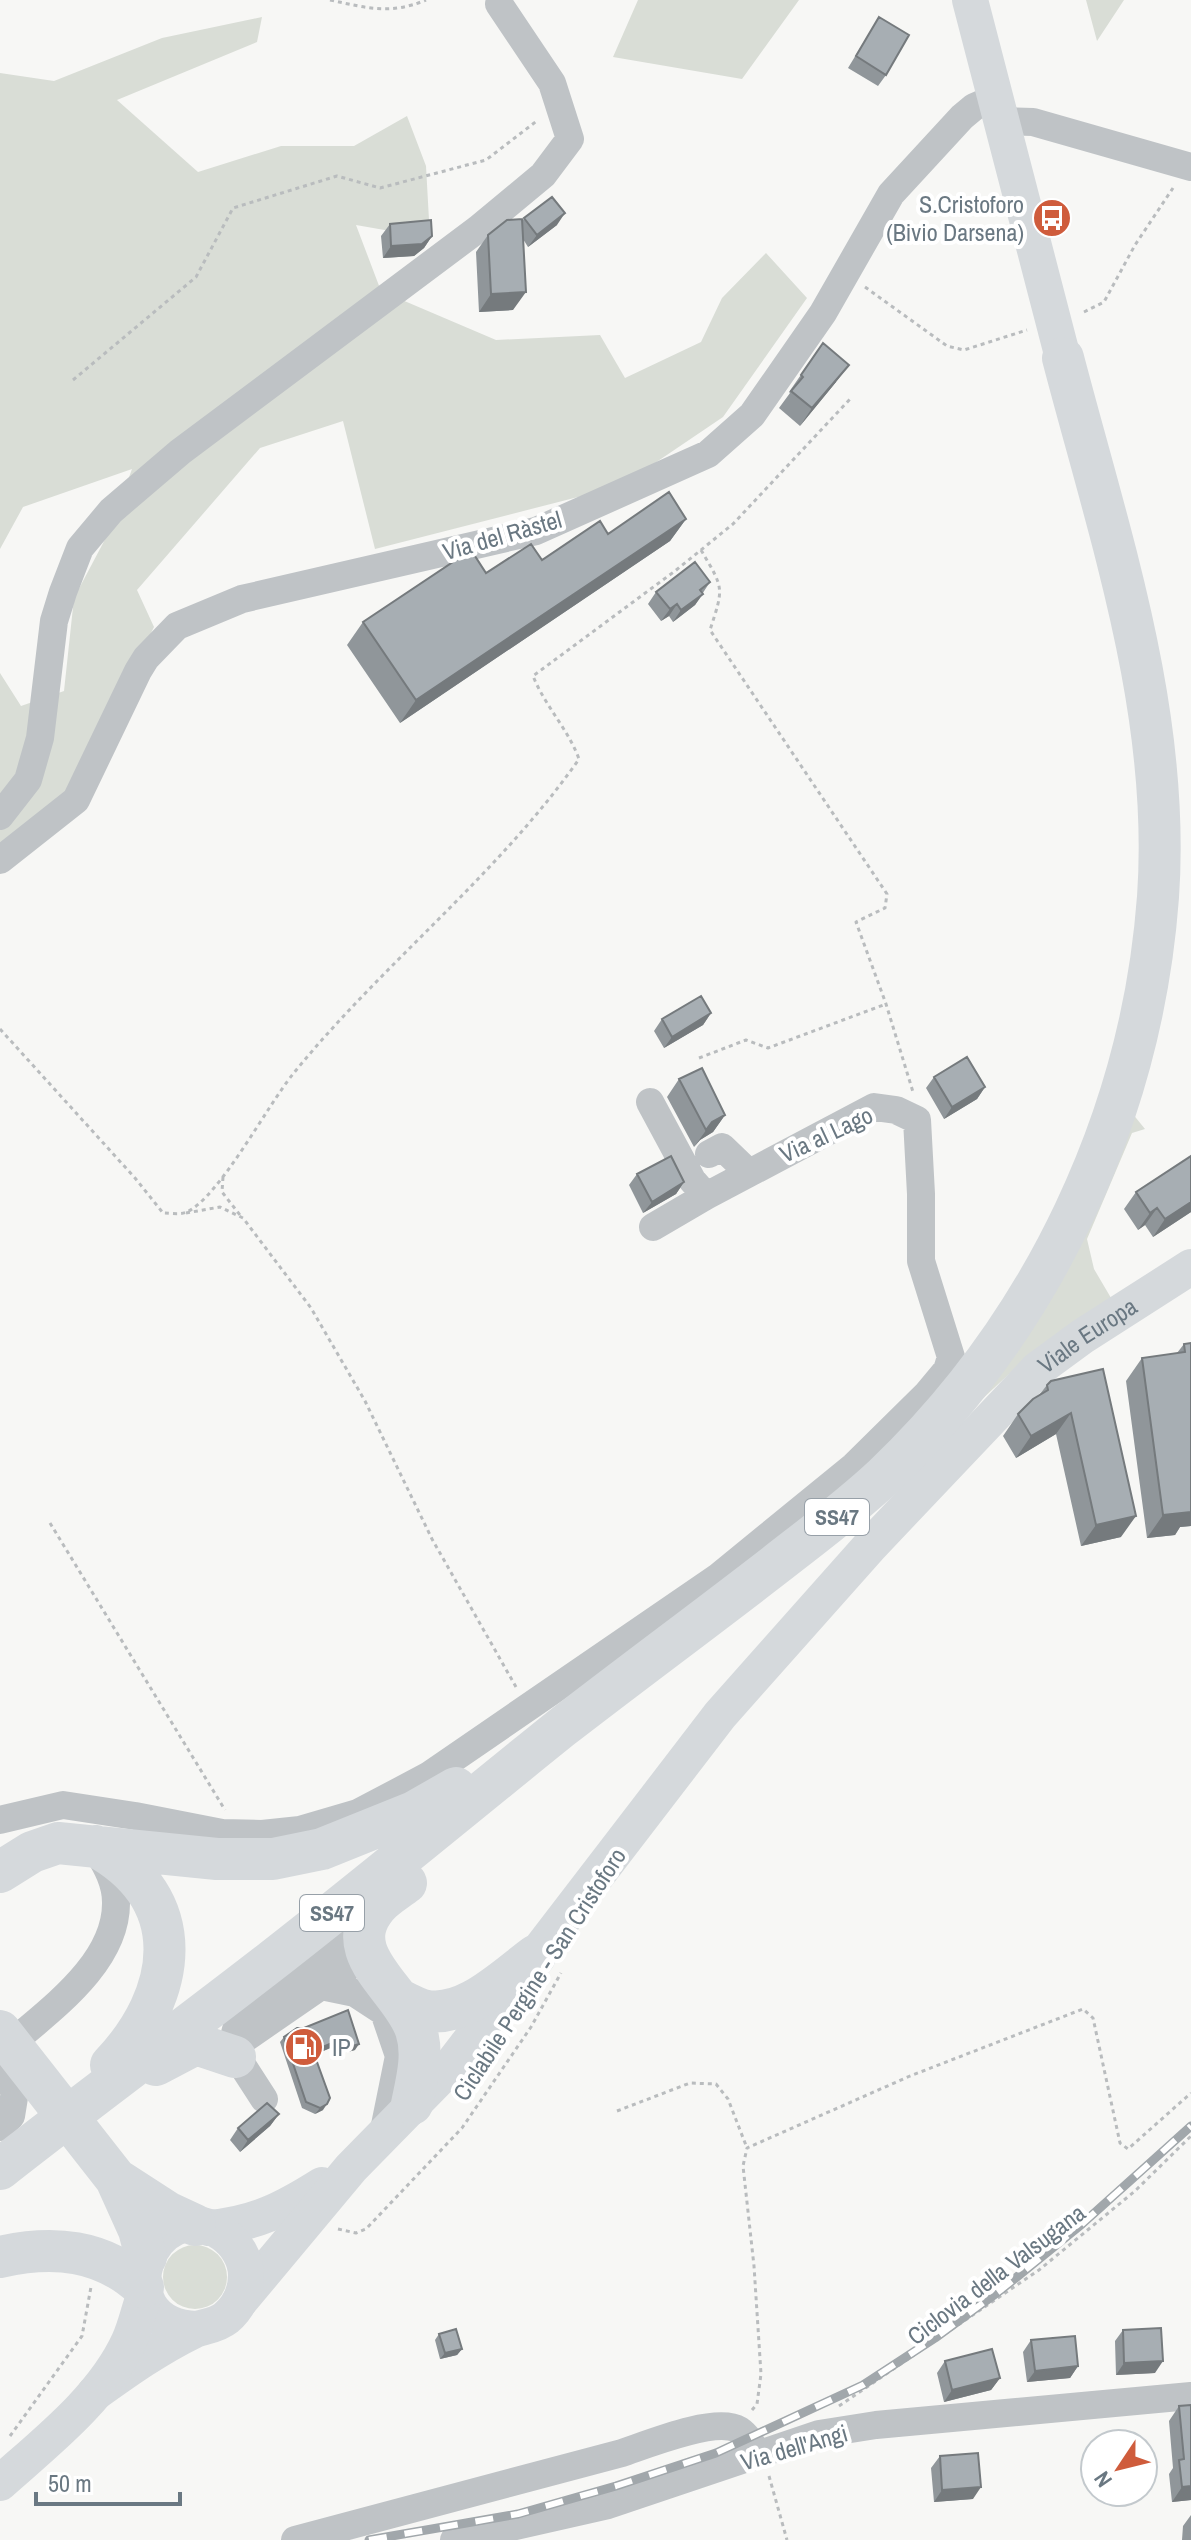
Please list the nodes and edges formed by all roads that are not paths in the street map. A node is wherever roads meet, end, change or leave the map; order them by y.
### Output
1 (970, 0) edge
2 (499, 4) dead end
3 (1000, 109) junction
4 (1189, 166) edge
5 (1063, 358) joint
6 (0, 816) edge
7 (0, 860) edge
8 (650, 1102) dead end
9 (709, 1154) dead end
10 (748, 1172) junction
11 (706, 1196) junction
12 (653, 1227) dead end
13 (1191, 1267) edge
14 (565, 1725) junction
15 (0, 1820) edge
16 (95, 1846) junction
17 (0, 1872) edge
18 (363, 1941) junction
19 (551, 1959) junction
20 (321, 1986) junction
21 (400, 2000) junction
22 (13, 2031) edge
23 (233, 2052) junction
24 (0, 2070) edge
25 (94, 2097) junction
26 (264, 2099) dead end
27 (412, 2104) junction
28 (0, 2127) edge
29 (46, 2133) junction
30 (383, 2135) junction
31 (351, 2168) junction
32 (0, 2169) edge
33 (128, 2193) junction
34 (202, 2226) junction
35 (0, 2257) edge
36 (145, 2279) junction
37 (240, 2301) junction
38 (196, 2329) junction
39 (95, 2393) junction
40 (1191, 2396) edge
41 (758, 2455) junction
42 (0, 2483) edge
43 (295, 2540) edge
44 (454, 2540) edge

1 - 3 main road, SS47
2 - 6 street
3 - 4 street
3 - 5 main road, SS47
3 - 7 street, Via del Ràstel
5 - 14 highway, SS47
8 - 11 street
9 - 10 street
10 - 11 street, Via al Lago
10 - 15 street, Via al Lago
11 - 12 street, Via al Lago
13 - 19 main road, Viale Europa
14 - 16 highway
14 - 18 highway
14 - 25 highway, SS47
16 - 17 highway
16 - 22 street
16 - 29 highway
18 - 20 street
18 - 21 highway
18 - 23 street
19 - 21 highway
19 - 27 main road, Viale Europa
20 - 23 street
20 - 30 street
21 - 27 highway
22 - 33 highway
23 - 25 highway
23 - 26 street
24 - 28 street
25 - 29 highway, SS47
27 - 30 main road, Viale Europa
29 - 32 highway, SS47
30 - 31 main road, Viale Europa
31 - 34 main road
31 - 37 main road
33 - 34 highway
33 - 36 highway
34 - 36 main road
34 - 37 main road
35 - 36 highway
36 - 38 main road
36 - 39 main road
37 - 38 main road
38 - 39 main road
39 - 42 main road
40 - 41 street, Via dell'Angi
41 - 43 street
41 - 44 street, Via dell'Angi

